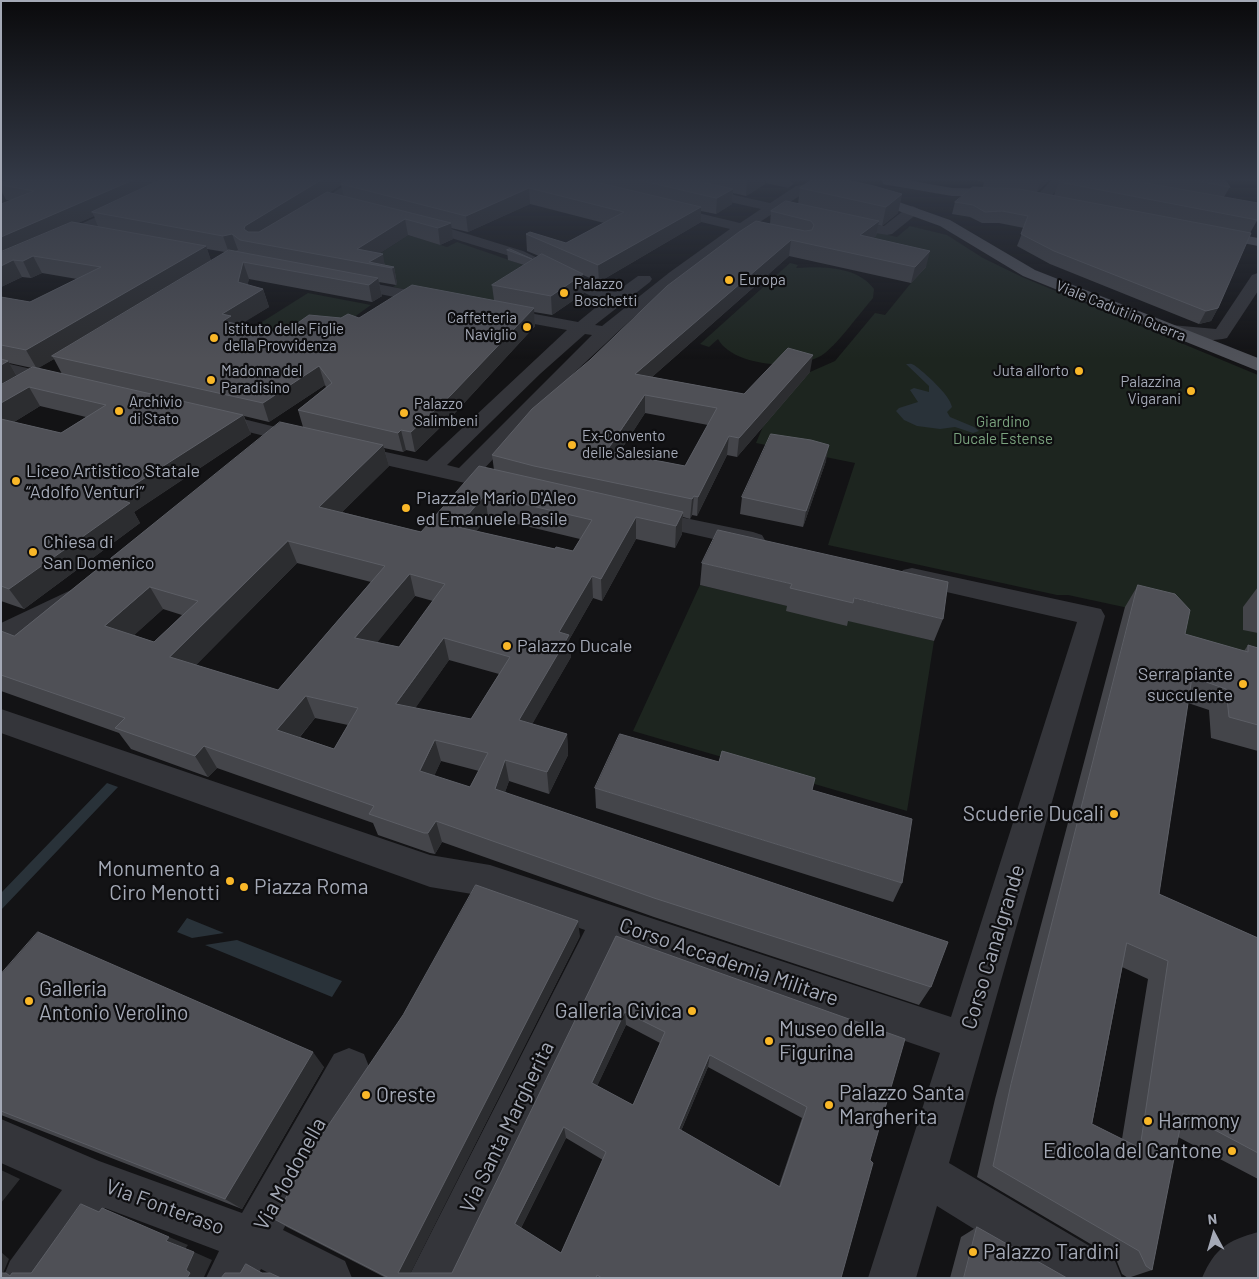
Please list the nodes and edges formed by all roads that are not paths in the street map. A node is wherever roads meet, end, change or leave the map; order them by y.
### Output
1 (59, 240) edge
2 (471, 240) edge
3 (701, 240) edge
4 (726, 240) edge
5 (974, 240) edge
6 (1, 266) edge
7 (325, 280) edge
8 (1255, 288) edge
9 (617, 298) junction
10 (449, 303) edge
11 (478, 308) edge
12 (581, 328) junction
13 (1171, 330) junction
14 (605, 332) junction
15 (65, 362) edge
16 (1258, 365) edge
17 (1, 368) edge
18 (41, 377) junction
19 (80, 386) edge
20 (15, 393) edge
21 (195, 414) edge
22 (282, 434) junction
23 (261, 450) edge
24 (431, 469) junction
25 (464, 476) junction
26 (526, 490) edge
27 (626, 512) edge
28 (772, 545) edge
29 (888, 570) edge
30 (94, 584) edge
31 (1, 635) edge
32 (1, 721) edge
33 (609, 922) junction
34 (965, 1042) junction
35 (349, 1069) dead end
36 (1, 1141) edge
37 (924, 1174) junction
38 (96, 1182) junction
39 (1258, 1256) edge
40 (241, 1259) edge
41 (27, 1278) edge
42 (328, 1278) edge
43 (432, 1278) edge
44 (892, 1278) edge
45 (1098, 1278) edge
46 (1226, 1278) edge

1 - 6 street
2 - 9 street
3 - 9 street
4 - 14 street
5 - 13 main road, Viale Caduti in Guerra
7 - 10 street
8 - 13 street
9 - 12 street
11 - 12 street
12 - 14 street
12 - 24 street
13 - 16 main road, Viale Caduti in Guerra
14 - 25 street
15 - 18 street
17 - 18 street
18 - 19 street
18 - 20 street
21 - 22 street
22 - 23 street
22 - 24 street
24 - 25 street
25 - 26 street
27 - 28 street
29 - 34 street, Corso Canalgrande
30 - 31 street
32 - 33 street, Corso Accademia Militare
33 - 34 street, Corso Accademia Militare
33 - 43 street, Via Santa Margherita
34 - 37 street, Corso Canalgrande
35 - 40 street, Via Modonella
36 - 38 street, Via Fonteraso
37 - 44 street, Corso Canalgrande
37 - 45 street
38 - 40 street, Via Fonteraso
38 - 41 street
39 - 46 street
40 - 42 street, Via Fonteraso

